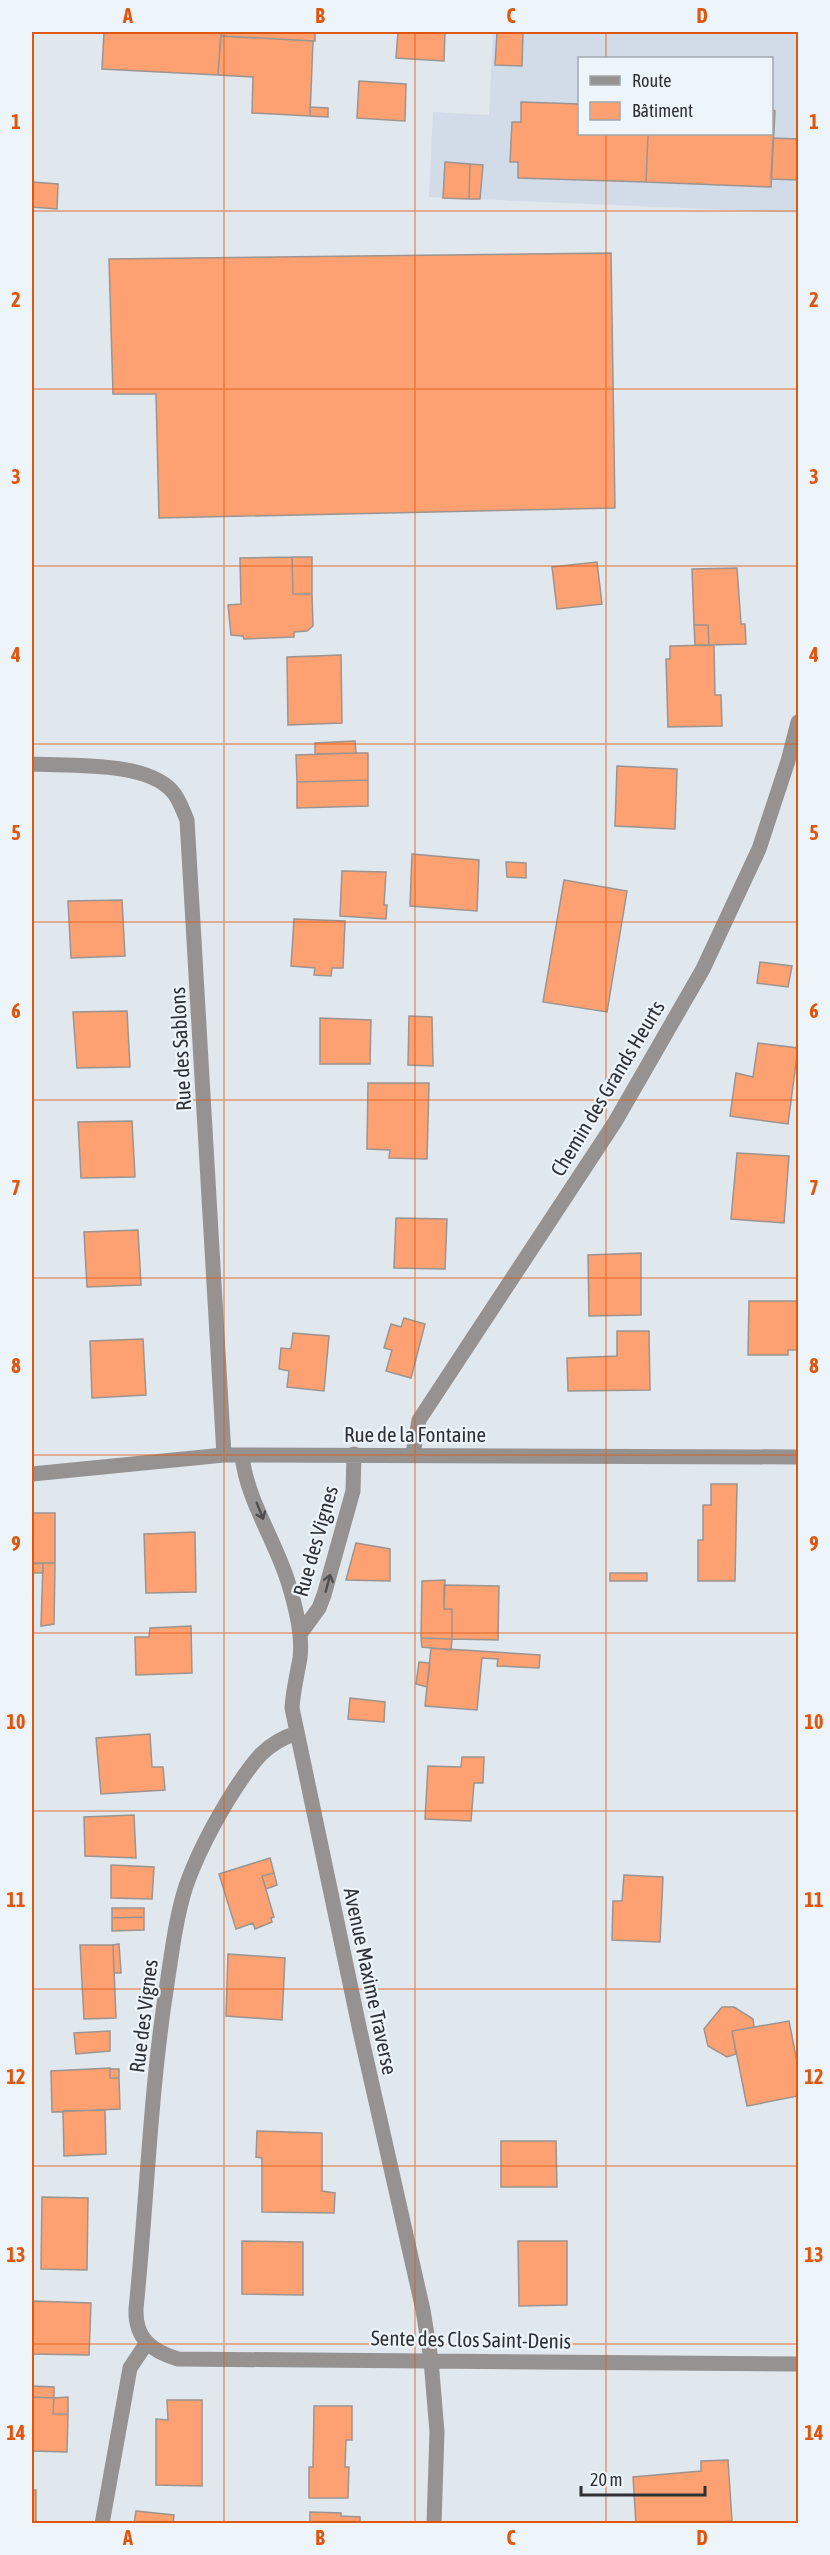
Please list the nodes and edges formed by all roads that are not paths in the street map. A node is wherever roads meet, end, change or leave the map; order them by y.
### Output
1 (798, 722) edge
2 (32, 764) edge
3 (354, 1454) junction
4 (224, 1455) junction
5 (242, 1455) junction
6 (413, 1455) junction
7 (798, 1457) edge
8 (32, 1474) edge
9 (300, 1634) junction
10 (297, 1733) junction
11 (147, 2344) junction
12 (431, 2360) junction
13 (798, 2364) edge
14 (102, 2523) edge
15 (434, 2523) edge

1 - 6 street, Chemin des Grands Heurts
2 - 4 street, Rue des Sablons
3 - 5 street, Rue de la Fontaine
3 - 6 street, Rue de la Fontaine
9 -> 3 street, Rue des Vignes
4 - 5 street, Rue de la Fontaine
4 - 8 street, Rue de la Fontaine
5 -> 9 street, Avenue Maxime Traverse
6 - 7 street, Rue de la Fontaine
9 - 10 street, Avenue Maxime Traverse
10 - 11 street, Rue des Vignes
10 - 12 street, Avenue Maxime Traverse
11 - 12 street, Sente des Clos Saint-Denis
11 - 14 street
12 - 13 street, Sente des Clos Saint-Denis
12 - 15 street, Avenue Maxime Traverse

